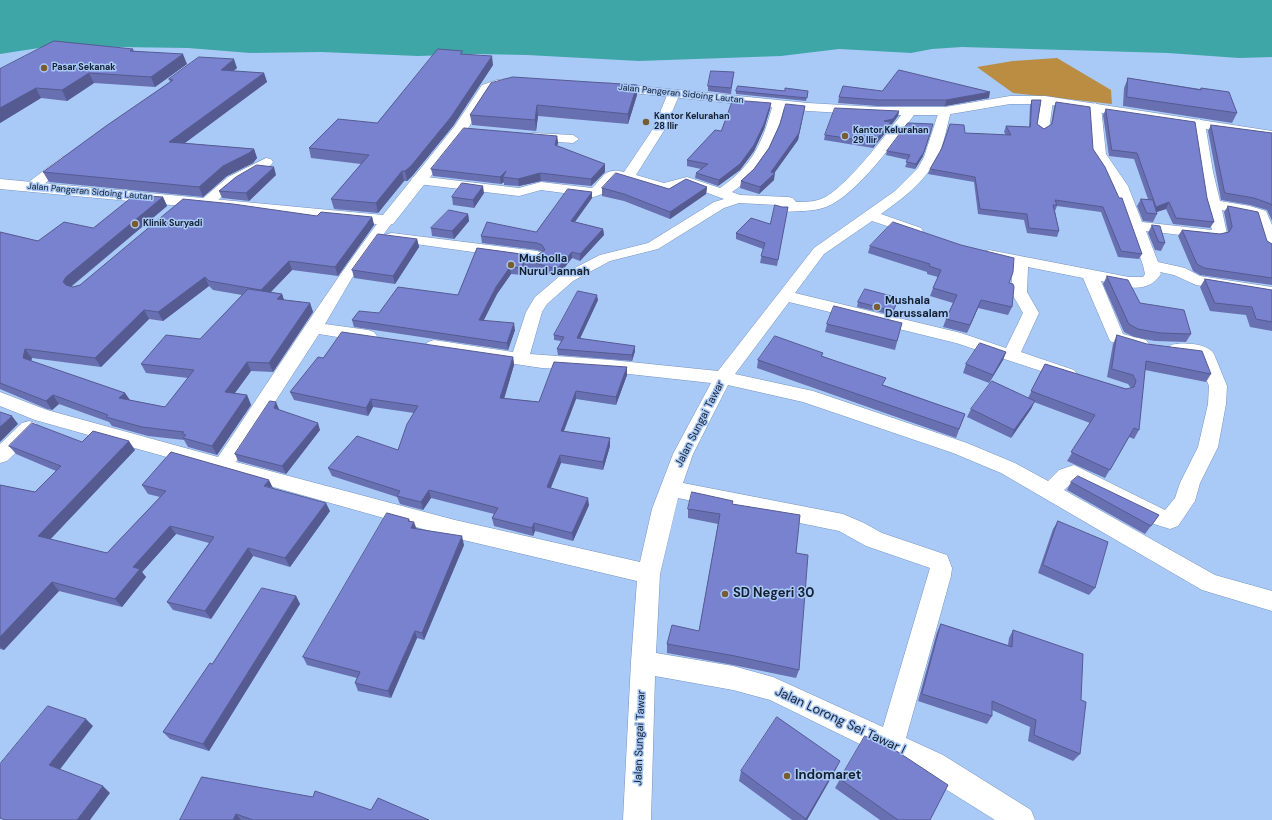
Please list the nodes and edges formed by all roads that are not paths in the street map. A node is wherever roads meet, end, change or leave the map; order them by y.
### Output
1 (532, 82) edge
2 (598, 87) edge
3 (674, 93) junction
4 (1047, 100) junction
5 (779, 104) junction
6 (1094, 107) junction
7 (944, 111) junction
8 (907, 112) junction
9 (1199, 123) junction
10 (1043, 129) edge
11 (460, 130) junction
12 (475, 132) edge
13 (1272, 135) edge
14 (523, 136) edge
15 (573, 139) dead end
16 (75, 154) edge
17 (266, 162) dead end
18 (628, 177) junction
19 (418, 180) junction
20 (0, 184) edge
21 (31, 187) junction
22 (722, 193) junction
23 (738, 199) junction
24 (184, 201) junction
25 (206, 203) junction
26 (1212, 204) junction
27 (791, 206) junction
28 (770, 208) dead end
29 (870, 215) junction
30 (166, 216) edge
31 (387, 220) junction
32 (1138, 226) junction
33 (377, 235) junction
34 (933, 237) edge
35 (1272, 246) edge
36 (976, 251) edge
37 (538, 256) edge
38 (1020, 262) junction
39 (1151, 264) junction
40 (1090, 275) junction
41 (1272, 292) edge
42 (786, 296) junction
43 (314, 328) junction
44 (385, 339) edge
45 (414, 343) edge
46 (1011, 356) junction
47 (521, 358) junction
48 (723, 378) junction
49 (1084, 379) edge
50 (0, 399) edge
51 (42, 415) junction
52 (0, 456) edge
53 (222, 466) junction
54 (670, 488) junction
55 (1051, 492) junction
56 (649, 574) junction
57 (1272, 601) edge
58 (643, 662) junction
59 (891, 745) junction
60 (637, 820) edge
61 (1021, 820) edge

1 - 11 street
2 - 3 street, Jalan Pangeran Sidoing Lautan
3 - 5 street, Jalan Pangeran Sidoing Lautan
3 - 18 street
4 - 6 street, Jalan Pangeran Sidoing Lautan
4 - 7 street, Jalan Pangeran Sidoing Lautan
4 - 10 street
5 - 8 street, Jalan Pangeran Sidoing Lautan
5 - 22 street
6 - 9 street, Jalan Pangeran Sidoing Lautan
6 - 32 street
7 - 8 street, Jalan Pangeran Sidoing Lautan
7 - 29 street, Jalan Sungai Tawar
8 - 27 street
9 - 13 street, Jalan Pangeran Sidoing Lautan
9 - 26 street
11 - 12 street
11 - 19 street
14 - 15 street
16 - 21 street
17 - 25 street
18 - 19 street
18 - 22 street
19 - 31 street
20 - 21 street, Jalan Pangeran Sidoing Lautan
21 - 24 street, Jalan Pangeran Sidoing Lautan
22 - 23 street
23 - 27 street
23 - 47 street
24 - 25 street, Jalan Pangeran Sidoing Lautan
24 - 30 street
25 - 31 street, Jalan Pangeran Sidoing Lautan
26 - 32 street
26 - 35 street
27 - 28 street
29 - 34 street
29 - 42 street, Jalan Sungai Tawar
31 - 33 street
32 - 39 street
33 - 37 street
33 - 43 street
36 - 38 street
38 - 40 street
38 - 46 street
39 - 40 street
39 - 41 street
40 - 55 street
42 - 46 street
42 - 48 street, Jalan Sungai Tawar
43 - 44 street
43 - 53 street
45 - 47 street
46 - 49 street
47 - 48 street
48 - 54 street, Jalan Sungai Tawar
48 - 55 street
50 - 51 street
51 - 52 street
51 - 53 street
53 - 56 street
54 - 56 street, Jalan Sungai Tawar
54 - 59 street
55 - 57 street
56 - 58 street, Jalan Sungai Tawar
58 - 59 street, Jalan Lorong Sei Tawar I
58 - 60 street, Jalan Sungai Tawar
59 - 61 street, Jalan Lorong Sei Tawar I

